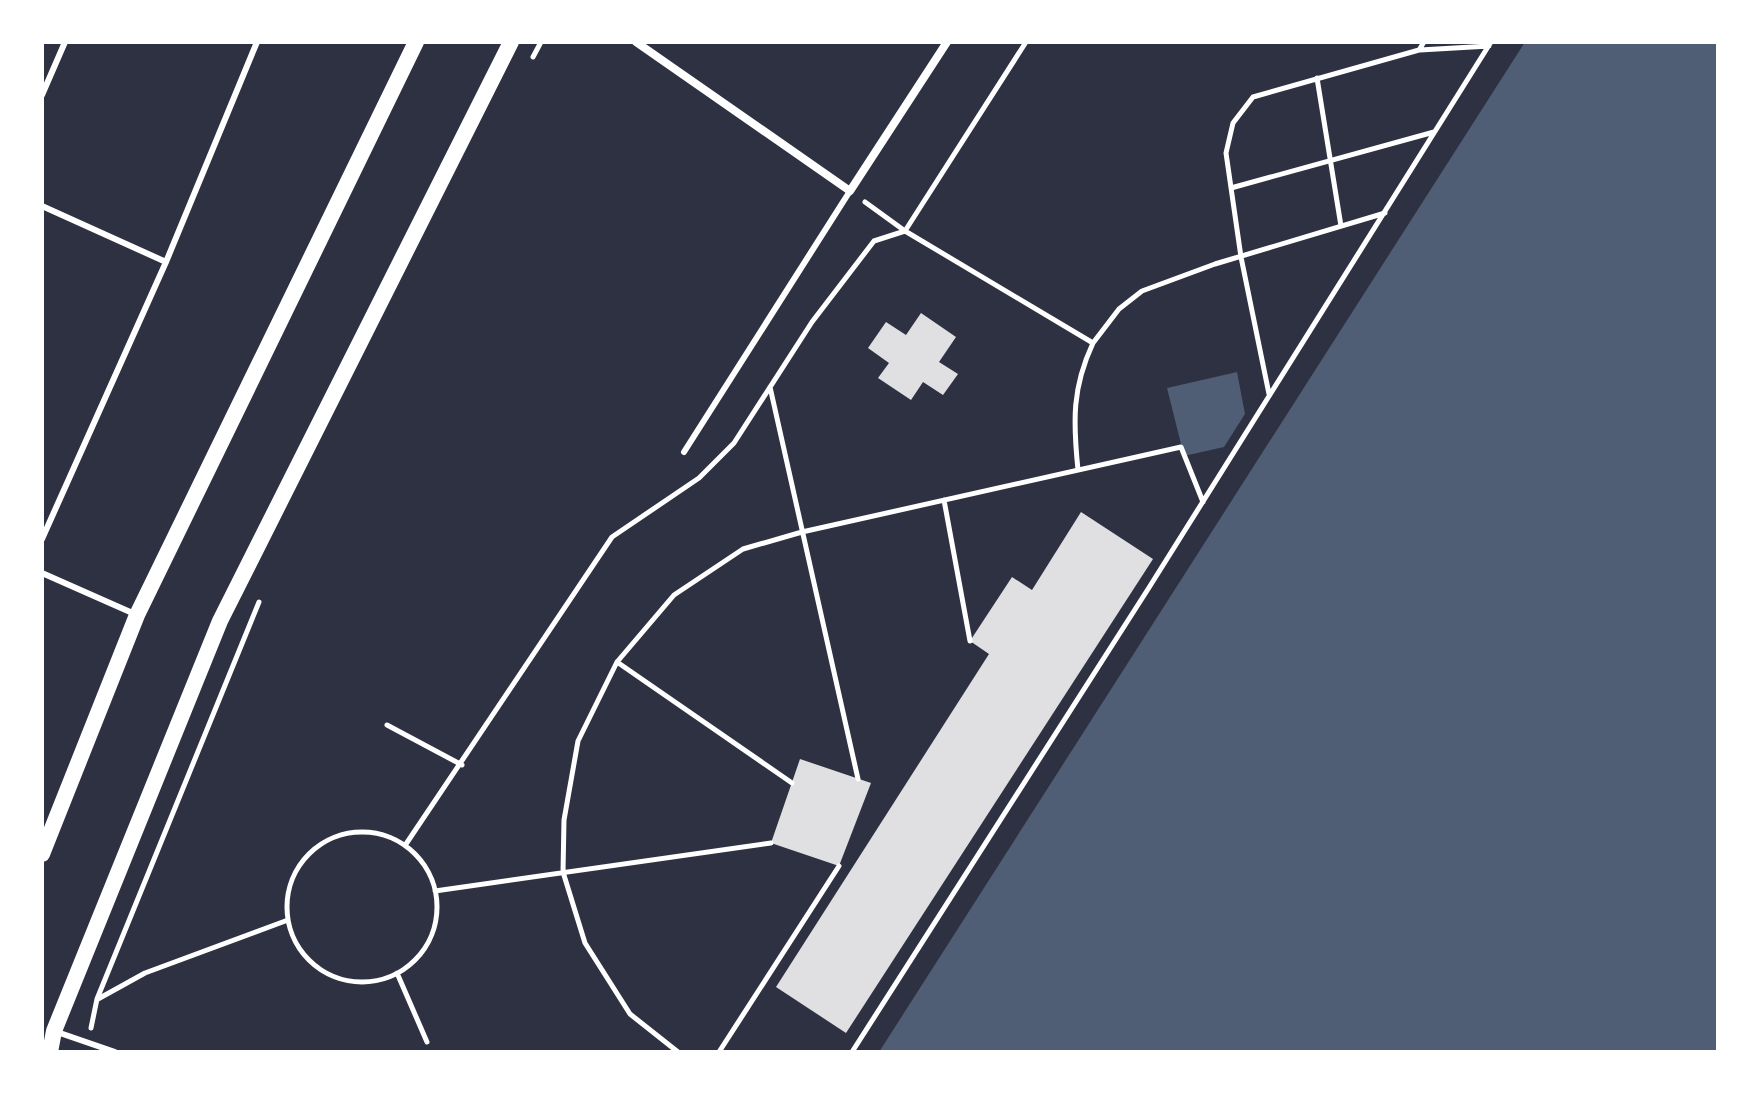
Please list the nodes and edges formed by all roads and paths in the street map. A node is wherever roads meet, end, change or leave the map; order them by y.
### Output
1 (65, 42) edge
2 (257, 42) edge
3 (416, 42) edge
4 (511, 42) edge
5 (541, 42) edge
6 (636, 42) edge
7 (947, 42) edge
8 (1026, 42) edge
9 (1424, 42) edge
10 (1490, 44) edge
11 (1419, 50) junction
12 (526, 70) dead end
13 (1317, 78) junction
14 (42, 95) edge
15 (1435, 131) junction
16 (1231, 188) junction
17 (850, 191) junction
18 (42, 206) edge
19 (1385, 213) junction
20 (1341, 226) junction
21 (905, 231) junction
22 (1241, 257) junction
23 (166, 262) junction
24 (1093, 343) junction
25 (770, 387) junction
26 (1270, 396) junction
27 (684, 452) dead end
28 (1078, 470) junction
29 (944, 500) junction
30 (1203, 502) junction
31 (42, 514) edge
32 (51, 519) junction
33 (802, 532) junction
34 (42, 539) edge
35 (42, 573) edge
36 (262, 595) dead end
37 (137, 615) junction
38 (970, 641) dead end
39 (617, 662) junction
40 (387, 725) dead end
41 (462, 765) junction
42 (858, 779) dead end
43 (792, 783) dead end
44 (771, 843) dead end
45 (406, 844) junction
46 (42, 854) edge
47 (839, 866) dead end
48 (563, 872) junction
49 (435, 891) junction
50 (288, 920) junction
51 (397, 973) junction
52 (97, 999) junction
53 (54, 1031) junction
54 (427, 1042) dead end
55 (87, 1043) junction
56 (50, 1052) edge
57 (115, 1052) edge
58 (678, 1052) edge
59 (719, 1052) edge
60 (852, 1052) edge

1 - 14 lane
2 - 23 lane
3 - 37 main road
4 - 53 main road
5 - 12 path
6 - 17 street
7 - 17 street
8 - 21 path
9 - 11 path
10 - 11 path
10 - 15 path
11 - 13 path
13 - 16 path
13 - 20 path
15 - 16 path
15 - 19 path
16 - 22 path
17 - 21 path
17 - 27 lane
18 - 23 lane
19 - 20 path
19 - 26 path
20 - 22 path
21 - 24 path
21 - 25 path
22 - 24 path
22 - 26 path
23 - 32 lane
24 - 28 path
25 - 33 path
25 - 41 path
26 - 30 path
28 - 29 path
28 - 30 path
29 - 33 path
29 - 38 path
30 - 60 path
31 - 32 lane
32 - 34 lane
33 - 39 path
33 - 42 path
35 - 37 lane
36 - 52 path
37 - 46 main road
39 - 43 path
39 - 48 path
40 - 41 path
41 - 45 path
44 - 48 path
45 - 49 path
45 - 50 path
47 - 59 path
48 - 49 path
48 - 58 path
49 - 51 path
50 - 51 path
50 - 52 path
51 - 54 path
52 - 55 path
53 - 55 lane
53 - 56 main road
55 - 57 lane

